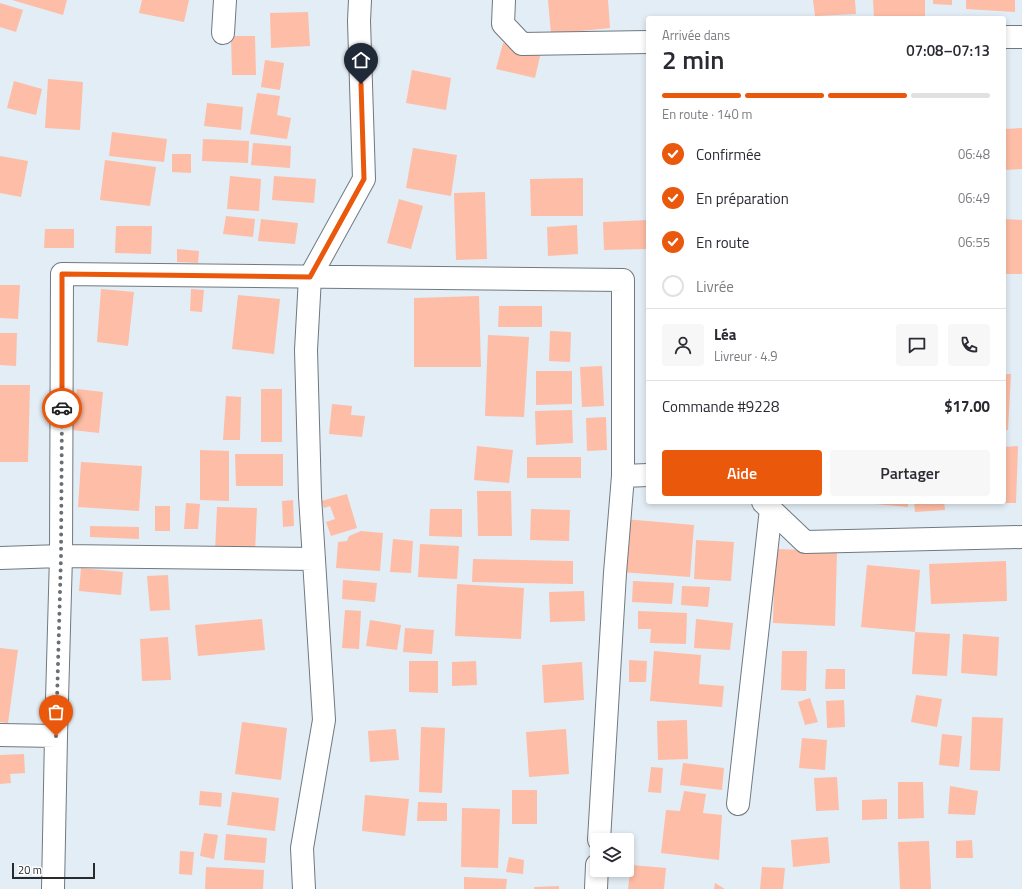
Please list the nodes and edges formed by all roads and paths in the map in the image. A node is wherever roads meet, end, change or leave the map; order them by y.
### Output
1 (225, 0) edge
2 (360, 0) edge
3 (504, 0) edge
4 (223, 33) dead end
5 (1006, 37) edge
6 (1022, 37) edge
7 (646, 42) edge
8 (310, 277) junction
9 (646, 475) edge
10 (623, 476) junction
11 (767, 505) edge
12 (1022, 537) edge
13 (61, 556) junction
14 (0, 558) edge
15 (314, 559) junction
16 (0, 736) edge
17 (56, 736) junction
18 (738, 804) dead end
19 (599, 833) edge
20 (596, 877) edge
21 (53, 889) edge
22 (304, 889) edge
23 (596, 889) edge

1 - 4 street
2 - 8 street
3 - 7 street
5 - 6 street
8 - 10 street
8 - 13 street
8 - 15 street
9 - 10 street
10 - 19 street
11 - 12 street
11 - 18 street
13 - 14 street
13 - 15 street
13 - 17 street
15 - 22 street
16 - 17 street
17 - 21 street
20 - 23 street

